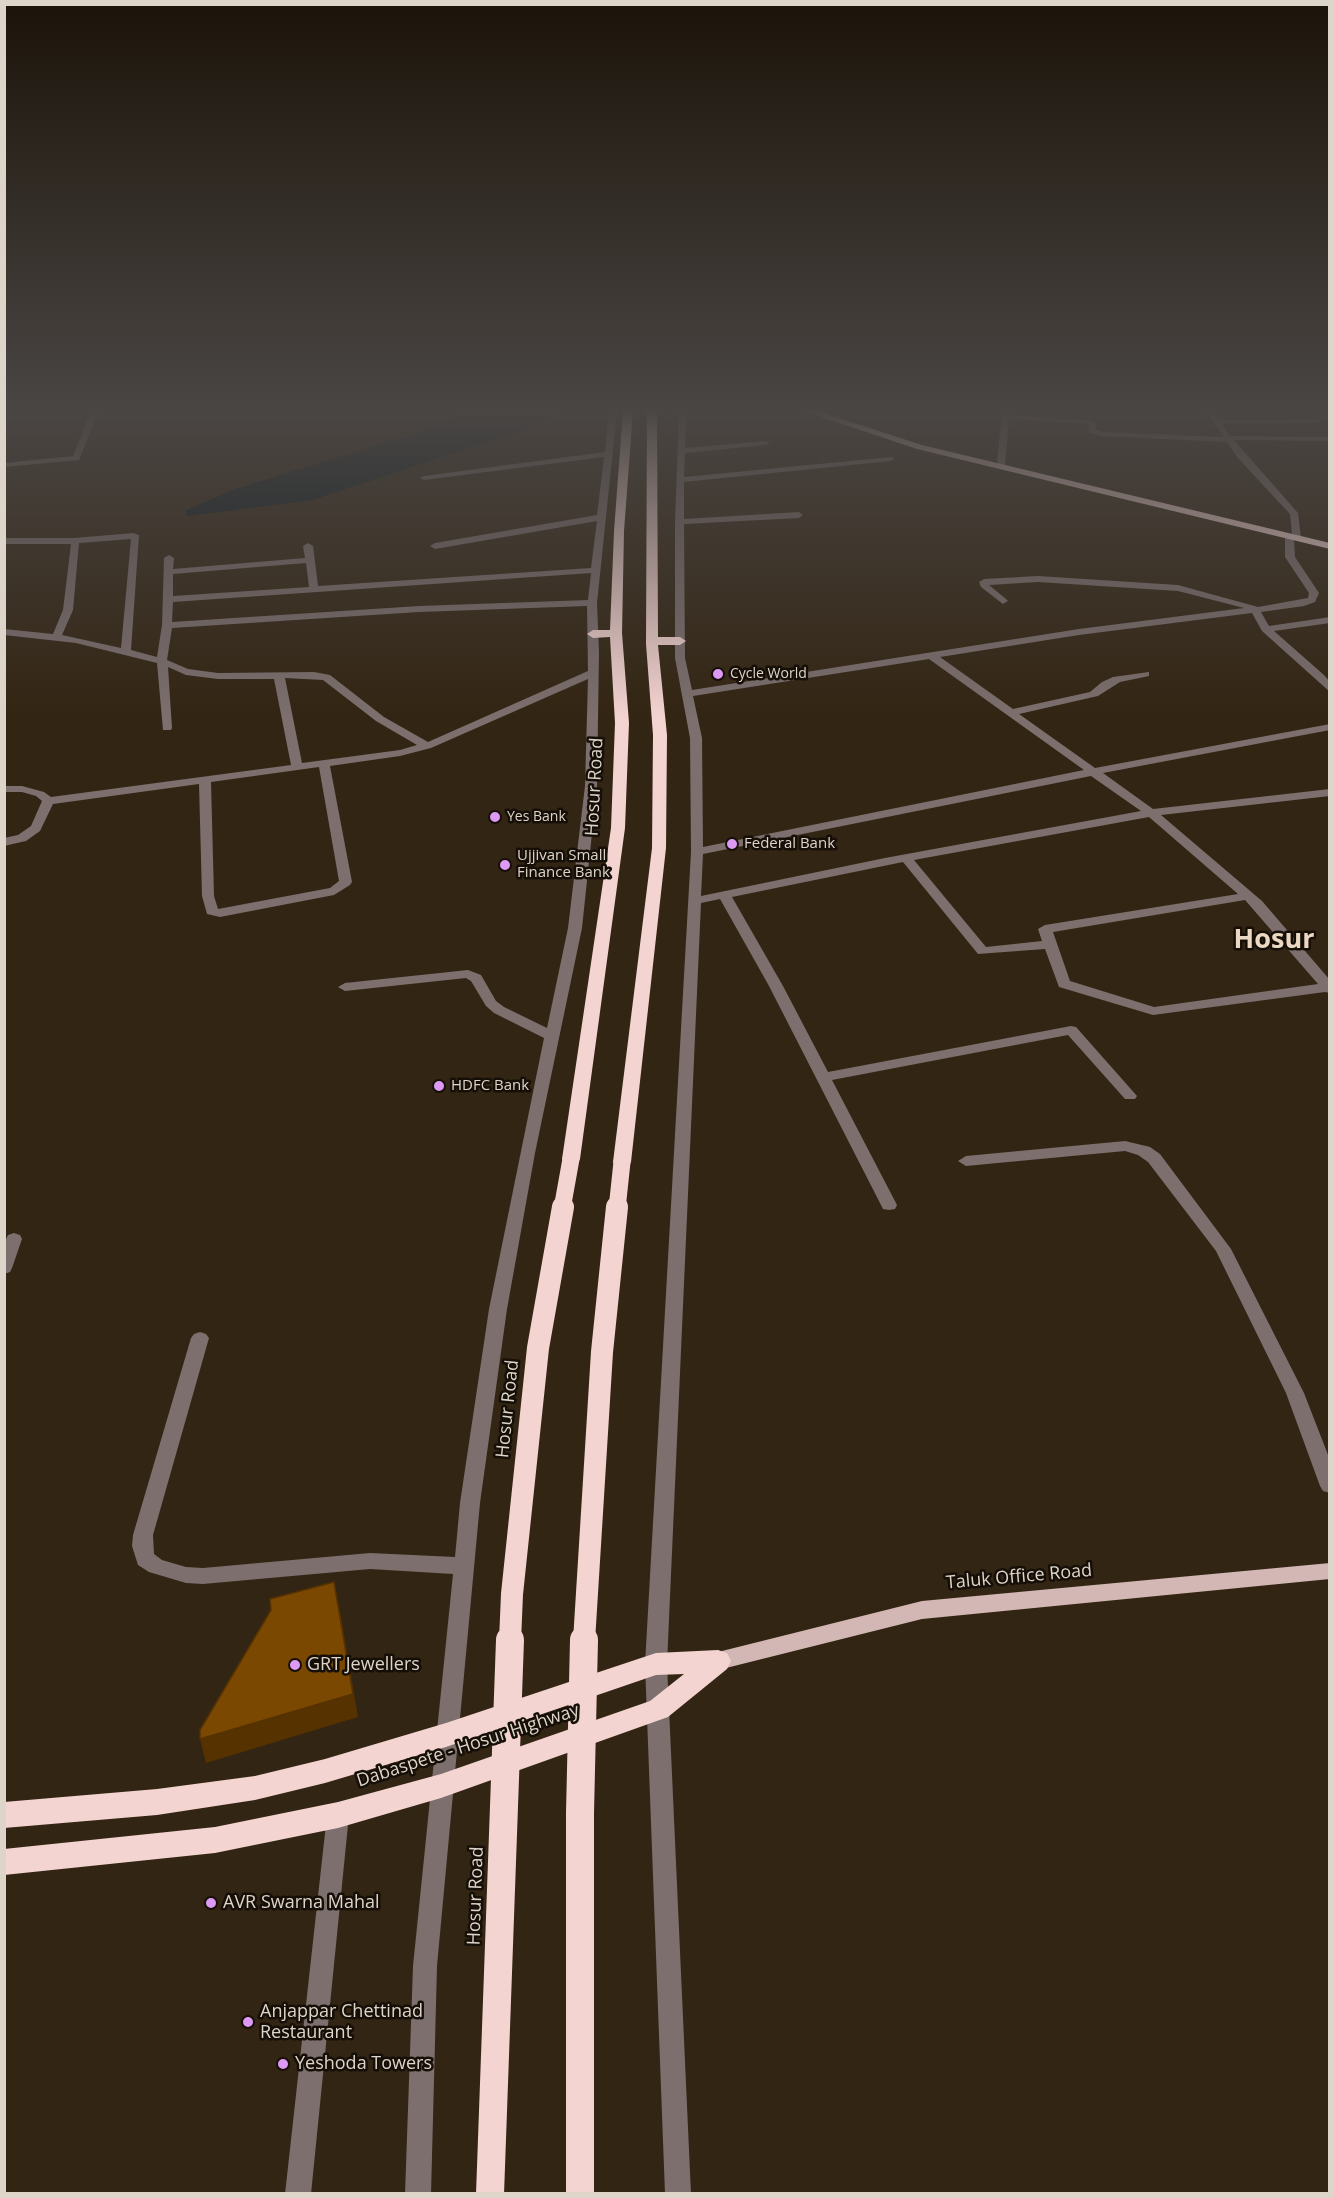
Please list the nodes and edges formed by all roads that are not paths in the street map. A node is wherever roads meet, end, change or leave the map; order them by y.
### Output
1 (602, 514) edge
2 (620, 514) edge
3 (652, 514) edge
4 (679, 514) edge
5 (1198, 514) edge
6 (1294, 514) edge
7 (799, 515) dead end
8 (602, 517) junction
9 (679, 522) junction
10 (1293, 537) junction
11 (75, 541) junction
12 (4, 542) edge
13 (308, 546) dead end
14 (435, 546) dead end
15 (1329, 546) edge
16 (170, 558) dead end
17 (310, 560) junction
18 (596, 570) junction
19 (169, 572) junction
20 (314, 589) junction
21 (168, 599) junction
22 (1004, 601) dead end
23 (592, 603) junction
24 (1254, 608) junction
25 (1329, 620) edge
26 (167, 626) junction
27 (1266, 629) junction
28 (4, 632) edge
29 (593, 634) junction
30 (616, 634) junction
31 (56, 638) junction
32 (680, 641) junction
33 (652, 643) junction
34 (126, 652) junction
35 (930, 655) junction
36 (162, 661) junction
37 (592, 673) junction
38 (1144, 674) dead end
39 (279, 676) junction
40 (1329, 689) edge
41 (687, 694) junction
42 (1009, 712) junction
43 (167, 728) dead end
44 (1329, 728) edge
45 (427, 746) junction
46 (324, 764) junction
47 (297, 768) junction
48 (1092, 772) junction
49 (205, 781) junction
50 (4, 789) edge
51 (1329, 792) edge
52 (49, 801) junction
53 (1151, 813) junction
54 (4, 842) edge
55 (697, 852) junction
56 (906, 858) junction
57 (724, 895) junction
58 (1249, 896) junction
59 (694, 901) junction
60 (1050, 944) junction
61 (1326, 982) edge
62 (345, 987) dead end
63 (552, 1036) junction
64 (824, 1077) junction
65 (1130, 1096) dead end
66 (966, 1161) dead end
67 (889, 1205) dead end
68 (14, 1239) dead end
69 (4, 1268) edge
70 (200, 1338) dead end
71 (1329, 1486) edge
72 (463, 1566) junction
73 (1329, 1571) edge
74 (718, 1661) junction
75 (656, 1665) junction
76 (659, 1709) junction
77 (446, 1735) junction
78 (441, 1786) junction
79 (4, 1815) edge
80 (338, 1815) junction
81 (4, 1862) edge
82 (298, 2193) edge
83 (418, 2193) edge
84 (490, 2193) edge
85 (580, 2193) edge
86 (678, 2193) edge

1 - 8 street
2 - 30 highway, Hosur Road
3 - 33 highway
4 - 9 street
5 - 10 highway
6 - 10 street
7 - 9 street
8 - 14 street
8 - 18 street
9 - 32 street
10 - 15 highway
10 - 24 street
11 - 12 street
11 - 31 street
11 - 34 street
13 - 17 street
16 - 19 street
17 - 19 street
17 - 20 street
18 - 20 street
18 - 23 street
19 - 21 street
20 - 21 street
21 - 26 street
22 - 24 street
23 - 26 street
23 - 29 street
24 - 27 street
24 - 35 street
25 - 27 street
26 - 36 street
27 - 40 street
28 - 31 street
29 - 30 highway
29 - 37 street
30 - 84 highway, Hosur Road, bridge
31 - 34 street
32 - 33 highway
32 - 41 street
33 - 85 highway, bridge
34 - 36 street
35 - 41 street
35 - 42 street
36 - 39 street
36 - 43 street
37 - 45 street
37 - 63 street
38 - 42 street
39 - 45 street
39 - 47 street
41 - 55 street
42 - 48 street
44 - 48 street
45 - 46 street
46 - 47 street
46 - 49 street
47 - 49 street
48 - 53 street
48 - 55 street
49 - 52 street
50 - 52 street
51 - 53 street
52 - 54 street
53 - 56 street
53 - 58 street
55 - 59 street
56 - 57 street
56 - 60 street
57 - 59 street
57 - 64 street
58 - 60 street
58 - 61 street
59 - 75 street
60 - 61 street
62 - 63 street
63 - 72 street
64 - 65 street
64 - 67 street
66 - 71 street
68 - 69 street
70 - 72 street
72 - 77 street
73 - 74 main road, Taluk Office Road
74 - 75 highway, Taluk Office Road
74 - 76 highway, Taluk Office Road
75 - 76 street
75 - 77 highway, Dabaspete - Hosur Highway
76 - 78 highway, Dabaspete - Hosur Highway
76 - 86 street
77 - 78 street
77 - 79 highway, Dabaspete - Hosur Highway
78 - 80 highway, Dabaspete - Hosur Highway
78 - 83 street
80 - 81 highway, Dabaspete - Hosur Highway
80 - 82 street

